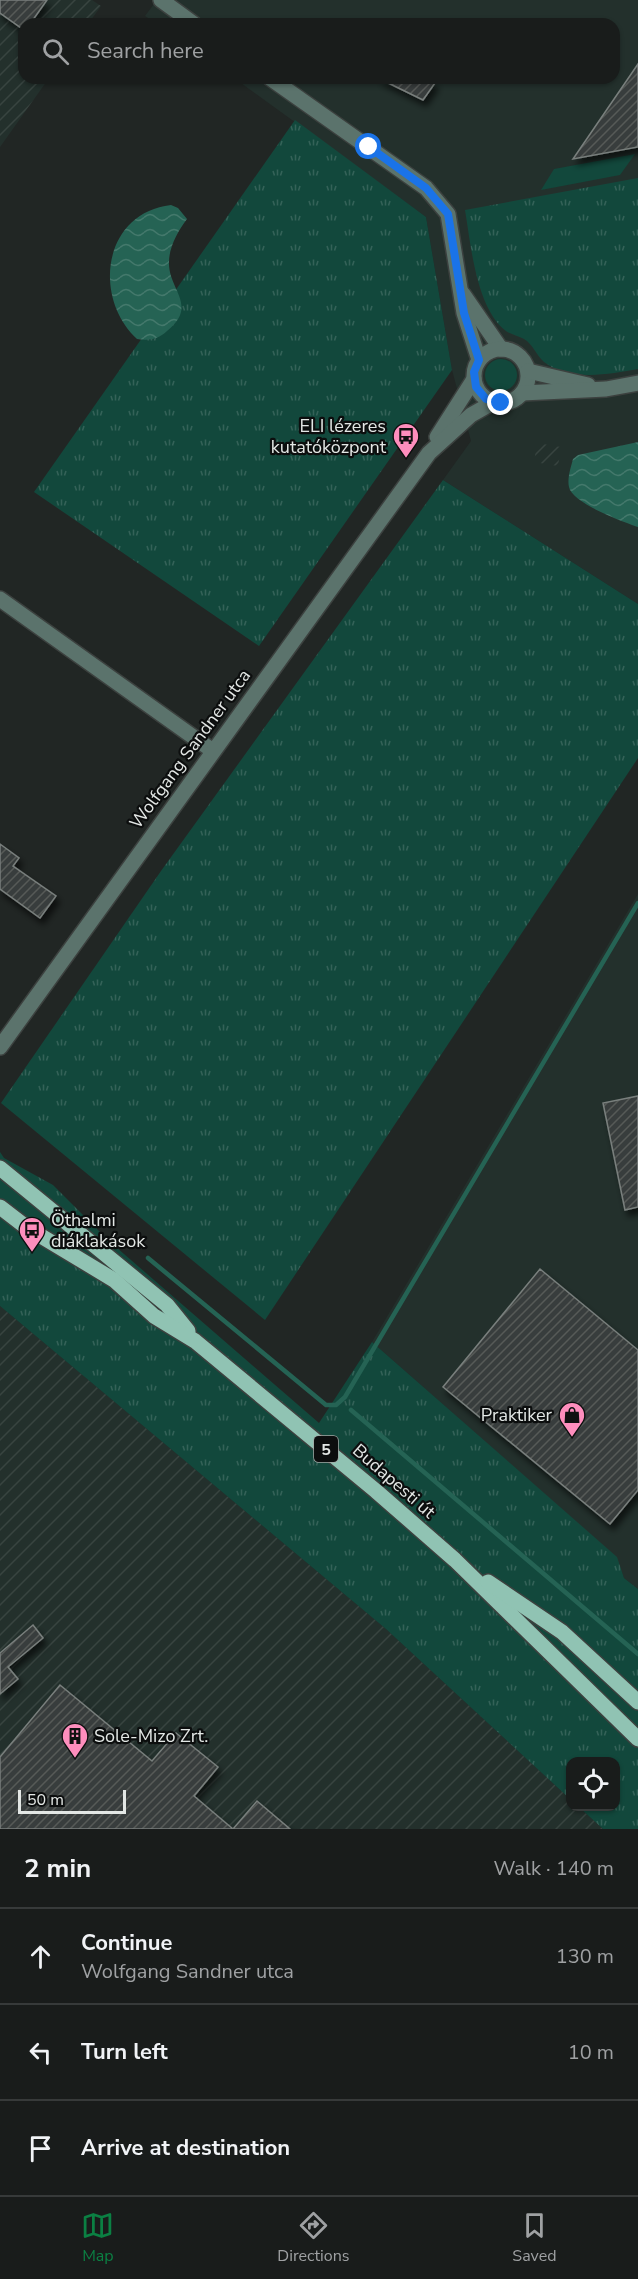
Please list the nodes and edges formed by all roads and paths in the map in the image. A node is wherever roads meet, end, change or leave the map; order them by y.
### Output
1 (161, 0) edge
2 (186, 18) edge
3 (279, 84) edge
4 (462, 291) junction
5 (501, 349) junction
6 (479, 360) junction
7 (528, 371) junction
8 (474, 379) junction
9 (638, 383) edge
10 (606, 389) junction
11 (522, 393) junction
12 (494, 402) junction
13 (429, 453) junction
14 (0, 599) edge
15 (213, 751) junction
16 (4, 1037) edge
17 (0, 1047) edge
18 (0, 1168) edge
19 (0, 1207) edge
20 (195, 1341) junction
21 (455, 1560) junction
22 (638, 1702) edge
23 (638, 1739) edge

1 - 2 street
3 - 4 street
4 - 5 street
4 - 6 street
5 - 6 street
5 - 7 street
6 - 8 street
7 - 10 street
7 - 11 street
8 - 12 street
8 - 13 street
9 - 10 street
10 - 11 street
11 - 12 street
12 - 13 street
13 - 15 street, Wolfgang Sandner utca
14 - 15 street
15 - 16 street, Wolfgang Sandner utca
16 - 17 street, Wolfgang Sandner utca
18 - 20 main road, Budapesti út / 5
19 - 20 main road, Budapesti út / 5
20 - 21 main road, Budapesti út / 5
21 - 22 main road, Budapesti út / 5
21 - 23 main road, Budapesti út / 5

